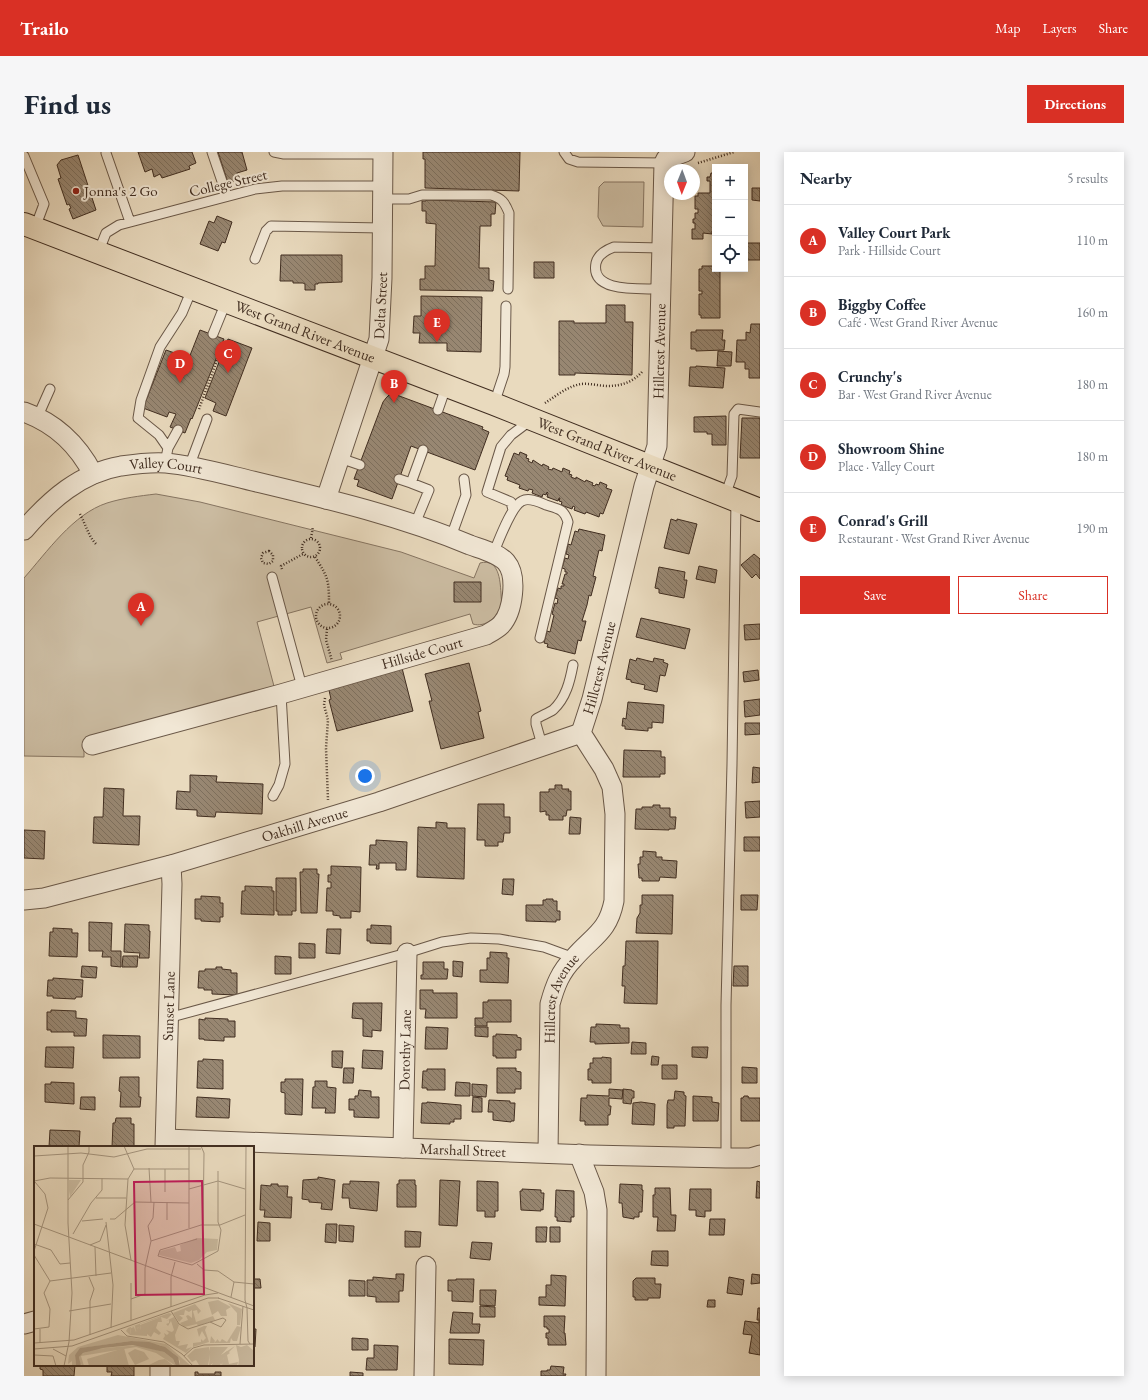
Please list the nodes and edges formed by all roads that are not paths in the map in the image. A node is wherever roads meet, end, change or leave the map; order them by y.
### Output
1 (106, 152) edge
2 (212, 152) edge
3 (274, 152) edge
4 (564, 152) edge
5 (620, 152) edge
6 (384, 153) edge
7 (24, 156) edge
8 (676, 158) edge
9 (620, 162) junction
10 (383, 192) junction
11 (227, 196) junction
12 (130, 222) junction
13 (28, 225) edge
14 (382, 228) junction
15 (662, 248) junction
16 (98, 253) junction
17 (255, 259) dead end
18 (192, 289) junction
19 (508, 289) dead end
20 (661, 289) junction
21 (226, 302) junction
22 (506, 306) dead end
23 (213, 334) dead end
24 (373, 358) junction
25 (446, 387) junction
26 (50, 389) dead end
27 (494, 404) junction
28 (438, 410) dead end
29 (760, 412) edge
30 (31, 414) edge
31 (207, 419) road end
32 (532, 420) junction
33 (178, 430) dead end
34 (423, 450) dead end
35 (166, 456) junction
36 (340, 458) junction
37 (360, 465) dead end
38 (189, 467) junction
39 (650, 467) junction
40 (93, 474) junction
41 (399, 479) dead end
42 (464, 479) dead end
43 (411, 484) junction
44 (730, 498) junction
45 (326, 499) junction
46 (513, 510) junction
47 (760, 510) edge
48 (415, 524) junction
49 (24, 530) edge
50 (451, 537) junction
51 (493, 554) junction
52 (272, 577) road end
53 (540, 638) dead end
54 (574, 665) dead end
55 (302, 687) junction
56 (281, 694) junction
57 (581, 733) junction
58 (92, 745) dead end
59 (542, 745) junction
60 (273, 796) dead end
61 (171, 864) junction
62 (24, 900) edge
63 (407, 953) junction
64 (574, 958) junction
65 (168, 1018) junction
66 (166, 1143) edge
67 (403, 1148) junction
68 (548, 1153) junction
69 (579, 1154) junction
70 (760, 1155) edge
71 (726, 1158) junction
72 (426, 1266) dead end
73 (34, 1321) edge
74 (24, 1324) edge
75 (424, 1376) edge
76 (596, 1376) edge

1 - 12 lane
2 - 11 lane
3 - 6 lane
4 - 9 lane
5 - 9 lane
6 - 10 street, Delta Street
7 - 13 lane
8 - 9 lane
8 - 15 street, Hillcrest Avenue
10 - 11 lane, College Street
10 - 14 street, Delta Street
10 - 19 lane, College Street
11 - 12 lane, College Street
12 - 16 lane, College Street
13 - 16 main road, West Grand River Avenue
14 - 17 lane
14 - 24 street, Delta Street
15 - 20 street, Hillcrest Avenue
15 - 20 lane
16 - 18 main road, West Grand River Avenue
18 - 21 main road, West Grand River Avenue
18 - 35 lane
20 - 39 street, Hillcrest Avenue
21 - 23 lane
21 - 24 main road, West Grand River Avenue
22 - 27 lane
24 - 25 main road, West Grand River Avenue
24 - 36 street, Delta Street
25 - 27 main road, West Grand River Avenue
25 - 28 lane
26 - 30 lane
27 - 32 main road, West Grand River Avenue
29 - 44 lane
30 - 40 street
31 - 38 lane
32 - 39 main road, West Grand River Avenue
32 - 46 lane
33 - 35 lane
34 - 43 lane
35 - 38 street, Valley Court
35 - 40 street, Valley Court
36 - 37 lane
36 - 45 street, Delta Street
38 - 45 street, Valley Court
39 - 44 main road, West Grand River Avenue
39 - 57 street, Hillcrest Avenue
40 - 49 street, Valley Court
41 - 43 lane
42 - 50 lane
43 - 48 lane
44 - 47 main road, West Grand River Avenue
44 - 71 lane
45 - 48 street, Hillside Court
46 - 51 lane
46 - 53 lane
48 - 50 street, Hillside Court
50 - 51 street, Hillside Court
51 - 55 street, Hillside Court
52 - 55 lane
54 - 59 lane
55 - 56 street, Hillside Court
56 - 58 street, Hillside Court
56 - 60 lane
57 - 59 street, Oakhill Avenue
57 - 64 street, Hillcrest Avenue
59 - 61 street, Oakhill Avenue
61 - 62 street, Oakhill Avenue
61 - 65 street, Sunset Lane
63 - 64 lane
63 - 65 lane
63 - 67 street, Dorothy Lane
64 - 68 street, Hillcrest Avenue
65 - 66 street, Sunset Lane
66 - 67 street, Marshall Street
67 - 68 street, Marshall Street
68 - 69 street, Marshall Street
69 - 71 street, Marshall Street
69 - 76 street
70 - 71 street, Marshall Street
72 - 75 street
73 - 74 street

